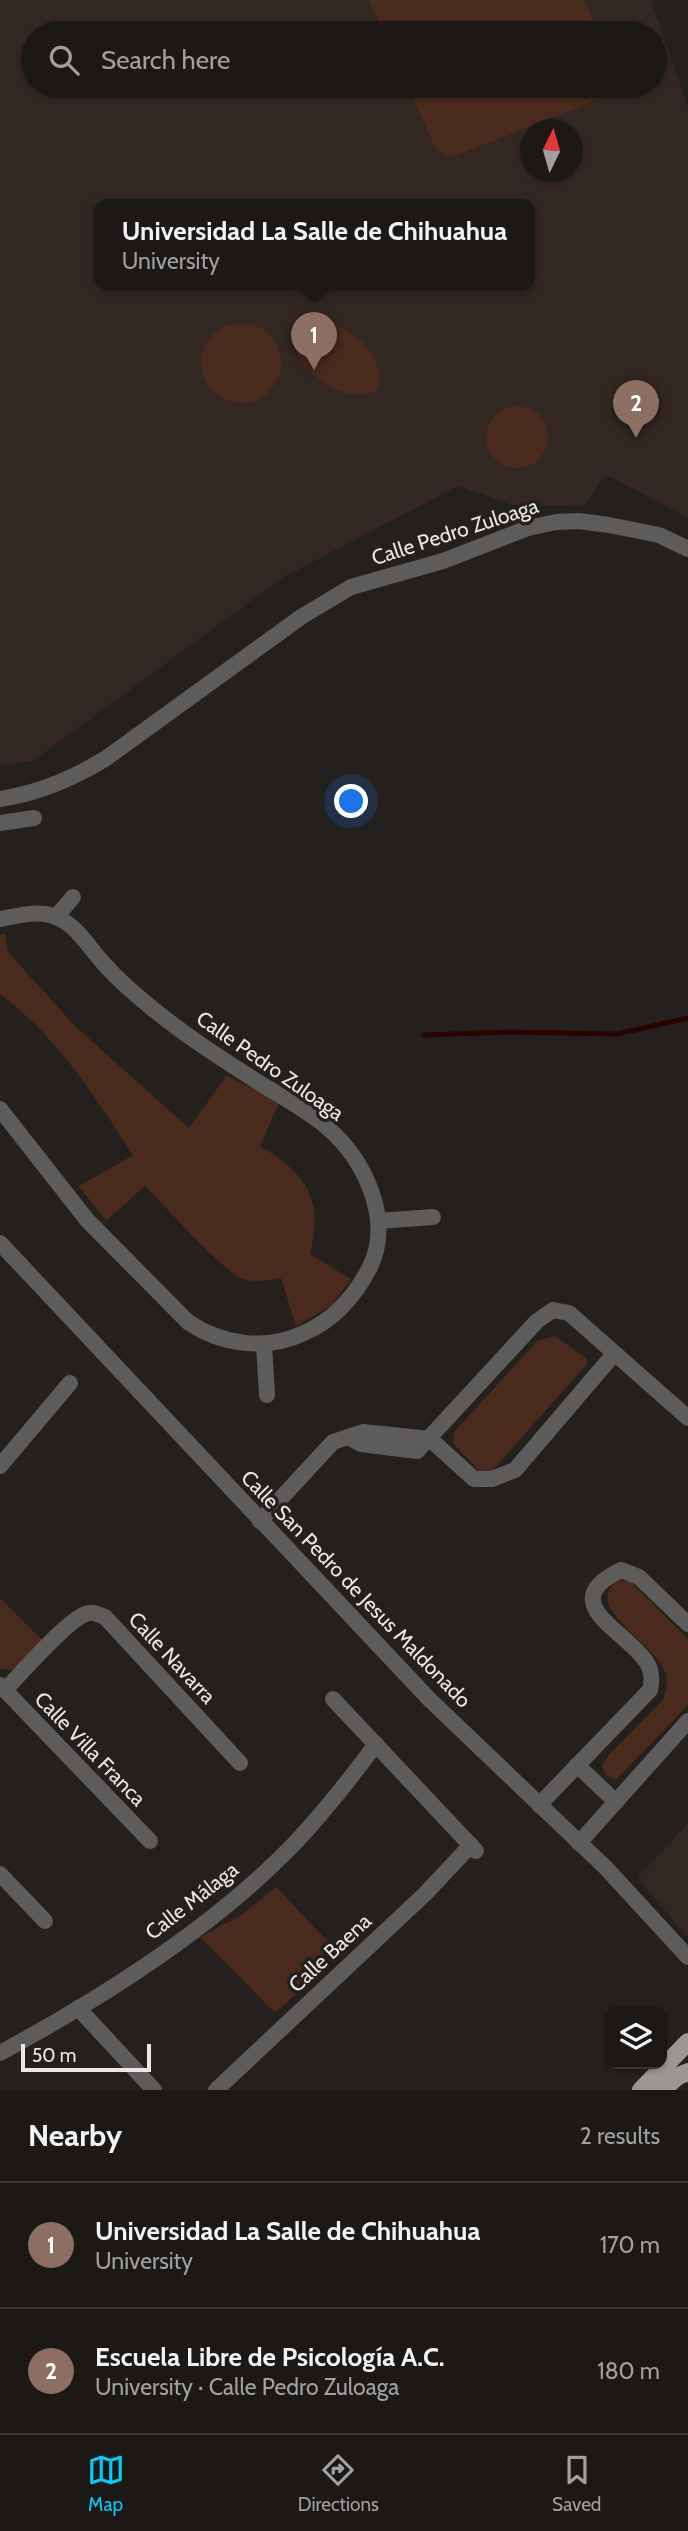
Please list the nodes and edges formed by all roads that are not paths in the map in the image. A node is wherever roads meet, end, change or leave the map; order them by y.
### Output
1 (688, 550) edge
2 (0, 800) edge
3 (34, 818) dead end
4 (0, 823) edge
5 (73, 897) dead end
6 (56, 916) junction
7 (0, 919) edge
8 (0, 1109) edge
9 (433, 1217) dead end
10 (378, 1221) junction
11 (0, 1243) edge
12 (264, 1344) junction
13 (614, 1354) junction
14 (70, 1382) dead end
15 (267, 1395) dead end
16 (688, 1418) edge
17 (430, 1439) junction
18 (0, 1466) edge
19 (260, 1521) junction
20 (688, 1624) edge
21 (2, 1688) edge
22 (333, 1699) dead end
23 (688, 1721) edge
24 (376, 1744) junction
25 (240, 1763) dead end
26 (577, 1765) junction
27 (616, 1802) junction
28 (539, 1805) junction
29 (150, 1841) dead end
30 (579, 1843) junction
31 (0, 1874) edge
32 (45, 1921) dead end
33 (688, 1957) edge
34 (78, 2008) junction
35 (688, 2042) edge
36 (0, 2053) edge
37 (688, 2072) edge
38 (154, 2090) edge
39 (216, 2090) edge
40 (641, 2090) edge
41 (662, 2090) edge

1 - 2 street, Calle Pedro Zuloaga
3 - 4 street
5 - 6 street
6 - 7 street
6 - 10 street, Calle Pedro Zuloaga
8 - 12 street, Calle Pedro Zuloaga
9 - 10 street
10 - 12 street, Calle Pedro Zuloaga
11 - 19 street, Calle San Pedro de Jesus Maldonado
12 - 15 street
13 - 16 street
13 - 17 street
13 - 17 street
14 - 18 street
17 - 19 street
19 - 28 street, Calle San Pedro de Jesus Maldonado
20 - 26 street
21 - 25 street, Calle Navarra
21 - 29 street, Calle Villa Franca
22 - 24 street, Calle Baena
23 - 27 street
24 - 34 street, Calle Málaga
24 - 39 street, Calle Baena
26 - 27 street
26 - 28 street
27 - 30 street
28 - 30 street, Calle San Pedro de Jesus Maldonado
30 - 33 street, Calle San Pedro de Jesus Maldonado
31 - 32 street
34 - 36 street, Calle Málaga
34 - 38 street
35 - 40 main road
37 - 41 main road

